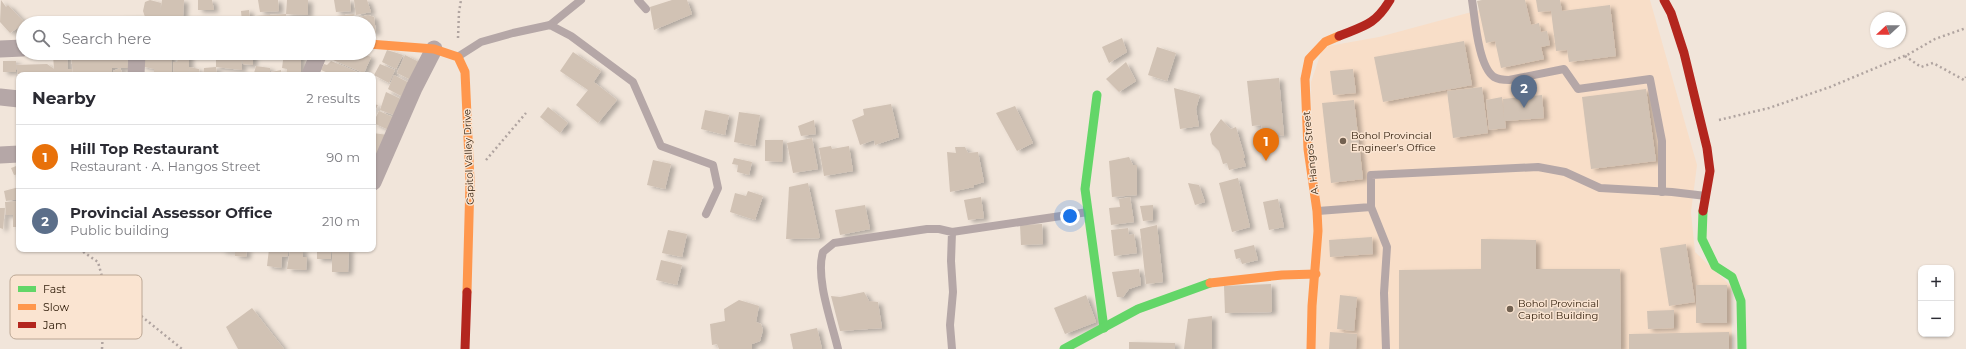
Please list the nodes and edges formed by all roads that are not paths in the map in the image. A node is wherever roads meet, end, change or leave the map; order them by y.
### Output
1 (581, 0) edge
2 (638, 0) edge
3 (1390, 0) edge
4 (1472, 0) edge
5 (1664, 0) edge
6 (646, 9) dead end
7 (550, 25) junction
8 (376, 45) edge
9 (16, 48) edge
10 (0, 49) edge
11 (434, 49) junction
12 (458, 56) junction
13 (137, 60) edge
14 (316, 60) edge
15 (136, 72) edge
16 (311, 72) edge
17 (1096, 95) dead end
18 (0, 97) edge
19 (16, 99) edge
20 (16, 154) edge
21 (0, 156) edge
22 (376, 175) edge
23 (1662, 192) junction
24 (1707, 196) junction
25 (1371, 206) junction
26 (1317, 211) junction
27 (1088, 212) junction
28 (706, 214) dead end
29 (952, 232) junction
30 (1316, 274) junction
31 (1104, 328) junction
32 (465, 349) edge
33 (838, 349) edge
34 (952, 349) edge
35 (1064, 349) edge
36 (1311, 349) edge
37 (1386, 349) edge
38 (1742, 349) edge

1 - 7 lane
2 - 6 lane
3 - 26 street, A. Hangos Street
4 - 23 lane
5 - 24 street
7 - 12 lane
7 - 28 lane
8 - 11 street
9 - 10 street
11 - 12 street
11 - 22 street
12 - 32 street, Capitol Valley Drive
13 - 15 street
14 - 16 street
17 - 27 street
18 - 19 street
20 - 21 street
23 - 24 lane
23 - 25 lane
24 - 38 street
25 - 26 lane
25 - 37 lane
26 - 30 street, A. Hangos Street
27 - 29 lane
27 - 31 street
29 - 33 lane
29 - 34 lane
30 - 31 street
30 - 36 street, A. Hangos Street
31 - 35 street

